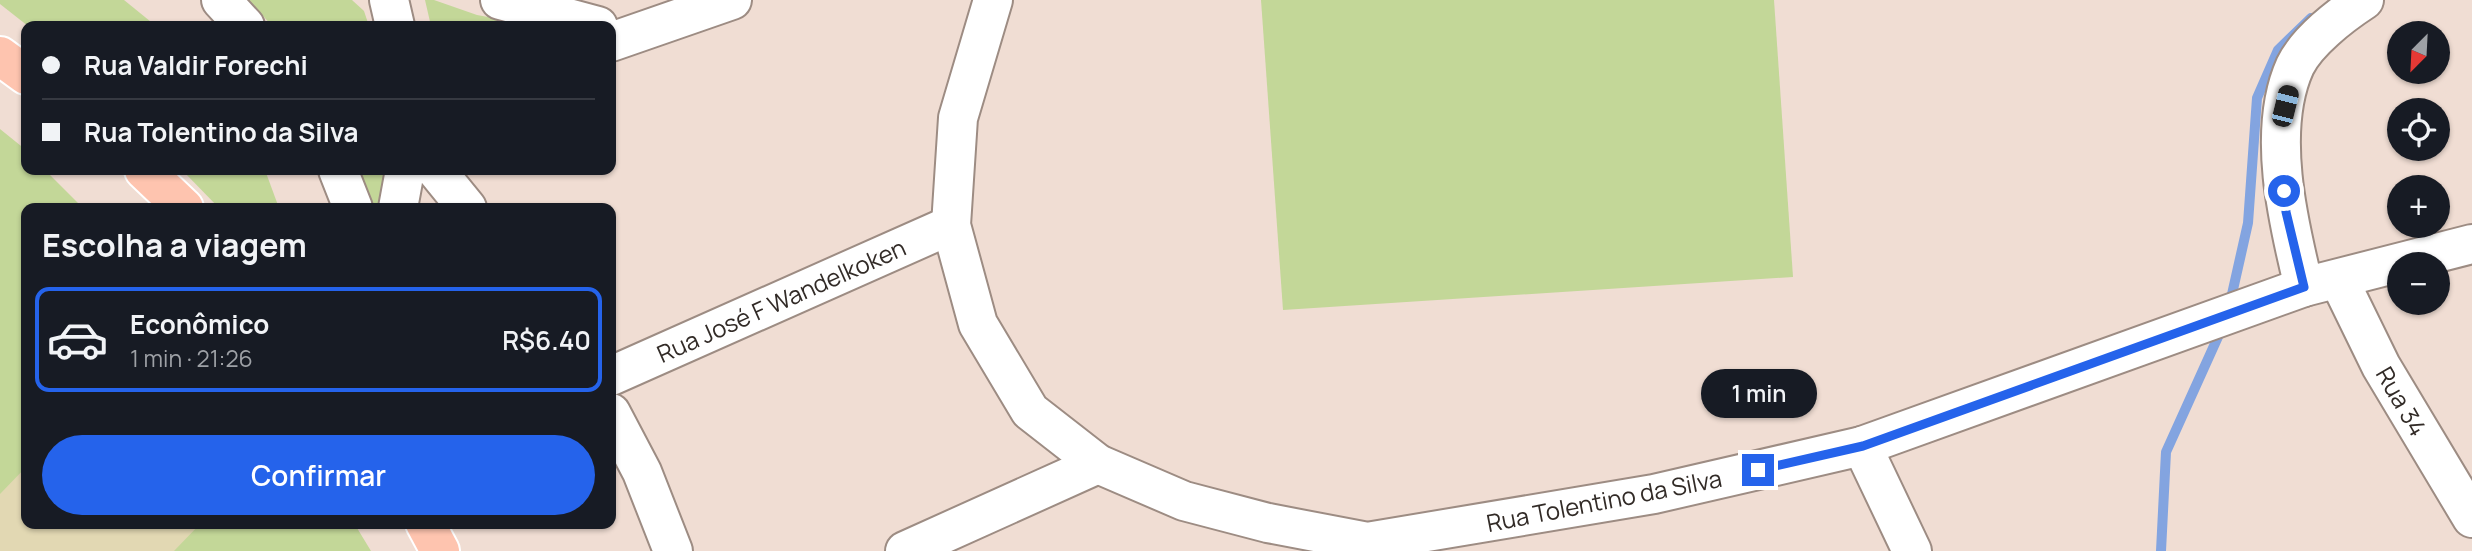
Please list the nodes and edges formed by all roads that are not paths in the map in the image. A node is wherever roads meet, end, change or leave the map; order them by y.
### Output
1 (220, 0) edge
2 (389, 0) edge
3 (500, 0) edge
4 (732, 0) edge
5 (993, 0) edge
6 (2364, 0) edge
7 (240, 21) edge
8 (394, 21) edge
9 (572, 21) edge
10 (616, 32) edge
11 (0, 56) edge
12 (21, 71) edge
13 (149, 175) edge
14 (340, 175) edge
15 (404, 175) edge
16 (440, 175) edge
17 (179, 203) edge
18 (351, 203) edge
19 (399, 203) edge
20 (463, 203) edge
21 (951, 225) junction
22 (2472, 244) edge
23 (2321, 284) junction
24 (616, 374) edge
25 (616, 422) edge
26 (1863, 446) junction
27 (1098, 464) junction
28 (2472, 518) edge
29 (428, 529) edge
30 (1273, 537) edge
31 (1373, 541) junction
32 (923, 548) edge
33 (440, 551) edge
34 (673, 551) edge
35 (1412, 551) edge
36 (1912, 551) edge

1 - 7 street
2 - 8 street
3 - 9 street
4 - 10 street
5 - 21 street
6 - 23 street, Rua 34
11 - 12 main road
13 - 17 main road
14 - 18 street
15 - 19 street
16 - 20 street
21 - 24 street, Rua José F Wandelkoken
21 - 27 street
22 - 23 street, Rua Tolentino da Silva
23 - 26 street, Rua Tolentino da Silva
23 - 28 street, Rua 34
25 - 34 street
26 - 31 street, Rua Tolentino da Silva
26 - 36 street
27 - 30 street
27 - 32 street
29 - 33 main road
30 - 31 street
31 - 35 street

